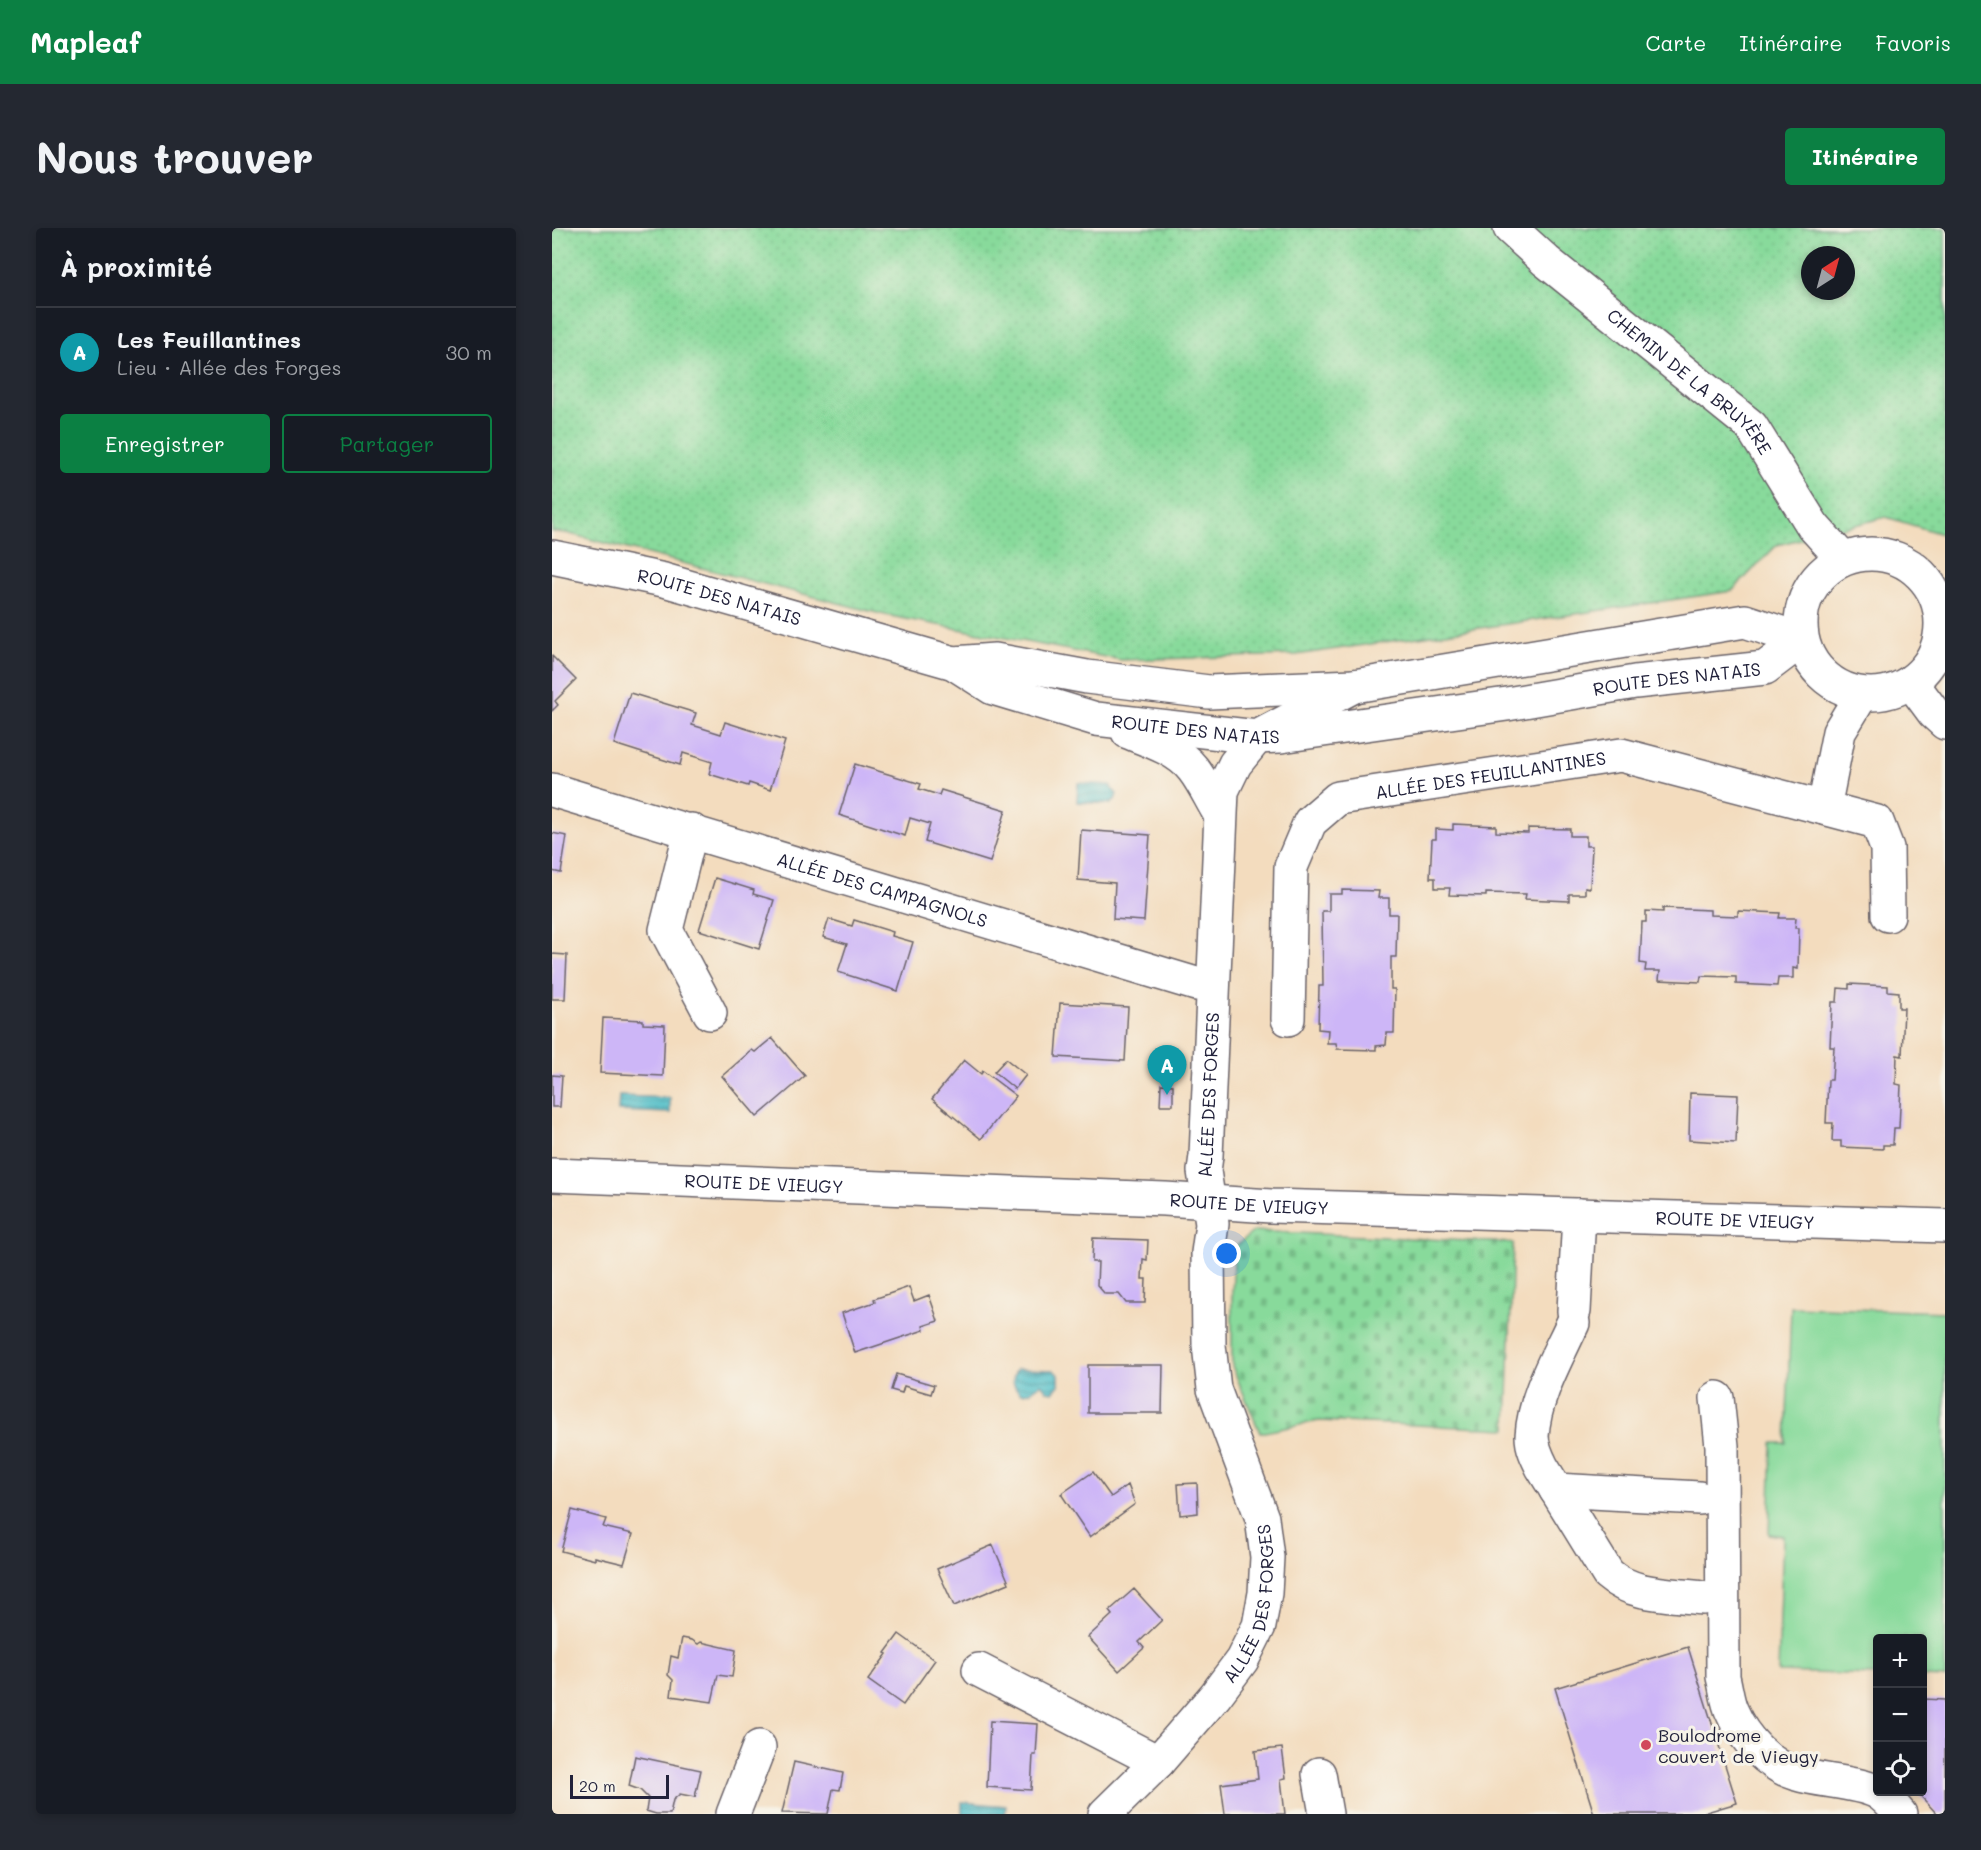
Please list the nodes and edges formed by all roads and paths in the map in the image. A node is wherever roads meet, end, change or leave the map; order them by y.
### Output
1 (1510, 228) edge
2 (552, 557) edge
3 (1842, 558) junction
4 (1942, 601) edge
5 (1802, 640) junction
6 (954, 663) junction
7 (1911, 682) junction
8 (1354, 686) junction
9 (1862, 694) junction
10 (1096, 719) junction
11 (1945, 723) edge
12 (1257, 737) junction
13 (552, 790) edge
14 (1824, 808) junction
15 (1220, 814) junction
16 (691, 830) junction
17 (1888, 915) dead end
18 (1212, 986) junction
19 (710, 1013) dead end
20 (1288, 1019) dead end
21 (552, 1175) edge
22 (1208, 1202) junction
23 (1579, 1215) junction
24 (1945, 1226) edge
25 (1717, 1398) dead end
26 (1556, 1490) junction
27 (1699, 1498) dead end
28 (1702, 1598) dead end
29 (979, 1670) dead end
30 (759, 1747) dead end
31 (1158, 1762) junction
32 (1319, 1774) dead end
33 (733, 1814) edge
34 (1105, 1814) edge
35 (1326, 1814) edge
36 (1900, 1814) edge

1 - 3 street, CHEMIN DE LA BRUYÈRE
2 - 6 street, ROUTE DES NATAIS
3 - 4 street
3 - 5 street
4 - 7 street
5 - 8 street, ROUTE DES NATAIS
5 - 9 street
5 - 12 street, ROUTE DES NATAIS
6 - 8 street, ROUTE DES NATAIS
6 - 10 street, ROUTE DES NATAIS
7 - 9 street
7 - 11 street
8 - 12 street
9 - 14 street
10 - 12 street, ROUTE DES NATAIS
10 - 15 street
12 - 15 street, ALLÉE DES FORGES
13 - 16 street, ALLÉE DES CAMPAGNOLS
14 - 17 street, ALLÉE DES FEUILLANTINES
14 - 20 street, ALLÉE DES FEUILLANTINES
15 - 18 street, ALLÉE DES FORGES
16 - 18 street, ALLÉE DES CAMPAGNOLS
16 - 19 street
18 - 22 street, ALLÉE DES FORGES
21 - 22 street, ROUTE DE VIEUGY
22 - 23 street, ROUTE DE VIEUGY
22 - 31 street, ALLÉE DES FORGES
23 - 24 street, ROUTE DE VIEUGY
23 - 26 street
25 - 36 street
26 - 27 street
26 - 28 street
29 - 31 street
30 - 33 street
31 - 34 street, ALLÉE DES FORGES
32 - 35 street

